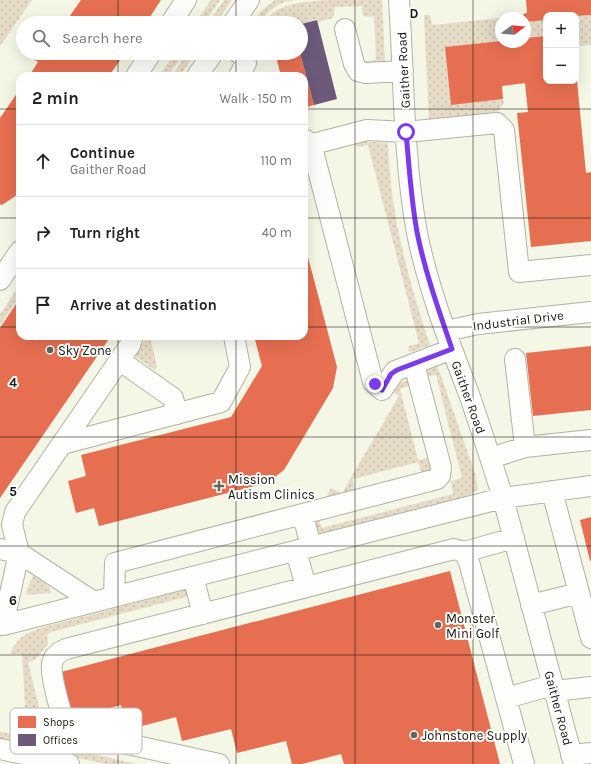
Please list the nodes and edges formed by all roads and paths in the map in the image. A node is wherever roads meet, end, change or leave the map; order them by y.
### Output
1 (186, 0) edge
2 (249, 0) edge
3 (398, 0) edge
4 (176, 16) edge
5 (238, 16) edge
6 (345, 29) dead end
7 (146, 60) edge
8 (208, 60) edge
9 (403, 71) junction
10 (139, 72) edge
11 (201, 72) edge
12 (406, 132) junction
13 (309, 143) edge
14 (16, 252) edge
15 (16, 256) edge
16 (0, 260) edge
17 (591, 265) edge
18 (0, 280) edge
19 (591, 312) edge
20 (446, 331) junction
21 (132, 340) edge
22 (235, 340) edge
23 (452, 349) junction
24 (514, 359) dead end
25 (119, 360) junction
26 (414, 364) junction
27 (178, 414) junction
28 (591, 440) edge
29 (62, 444) junction
30 (525, 447) junction
31 (491, 458) junction
32 (591, 486) edge
33 (552, 491) junction
34 (503, 498) junction
35 (303, 515) junction
36 (514, 538) junction
37 (304, 549) junction
38 (9, 551) edge
39 (464, 552) junction
40 (193, 577) junction
41 (306, 587) junction
42 (579, 592) junction
43 (114, 597) junction
44 (94, 602) junction
45 (531, 605) junction
46 (203, 614) junction
47 (2, 632) edge
48 (591, 638) edge
49 (591, 687) edge
50 (553, 688) junction
51 (506, 698) junction
52 (61, 708) edge
53 (142, 747) edge
54 (0, 749) edge
55 (10, 751) edge
56 (591, 753) edge
57 (23, 754) edge
58 (573, 760) edge
59 (69, 764) edge
60 (219, 764) edge
61 (524, 764) edge

1 - 4 street
2 - 5 street
3 - 9 street, Gaither Road
6 - 9 street
7 - 10 street
8 - 11 street
9 - 12 street, Gaither Road
12 - 13 street
12 - 17 street
12 - 20 street, Gaither Road
13 - 26 street
14 - 16 street
15 - 18 street
19 - 20 street, Industrial Drive
20 - 23 street, Gaither Road
21 - 25 street
22 - 27 street
23 - 26 street
23 - 31 street, Gaither Road
24 - 30 street
25 - 27 street
25 - 29 street
26 - 35 street
27 - 29 street
28 - 30 street
29 - 38 street
30 - 31 street
31 - 34 street, Gaither Road
32 - 33 street
33 - 34 street
33 - 42 street
34 - 36 street, Gaither Road
34 - 37 street
35 - 37 street
35 - 43 street
36 - 39 street
36 - 45 street, Gaither Road
37 - 40 street
37 - 41 street
38 - 44 street
38 - 47 street
39 - 41 street
39 - 51 street
40 - 43 street
40 - 46 street
41 - 46 street
42 - 45 street
42 - 48 street
43 - 44 street
44 - 47 street
45 - 50 street, Gaither Road
46 - 52 street
49 - 50 street
50 - 51 street
50 - 58 street, Gaither Road
51 - 61 street
53 - 60 street
54 - 55 street
56 - 58 street
57 - 59 street

